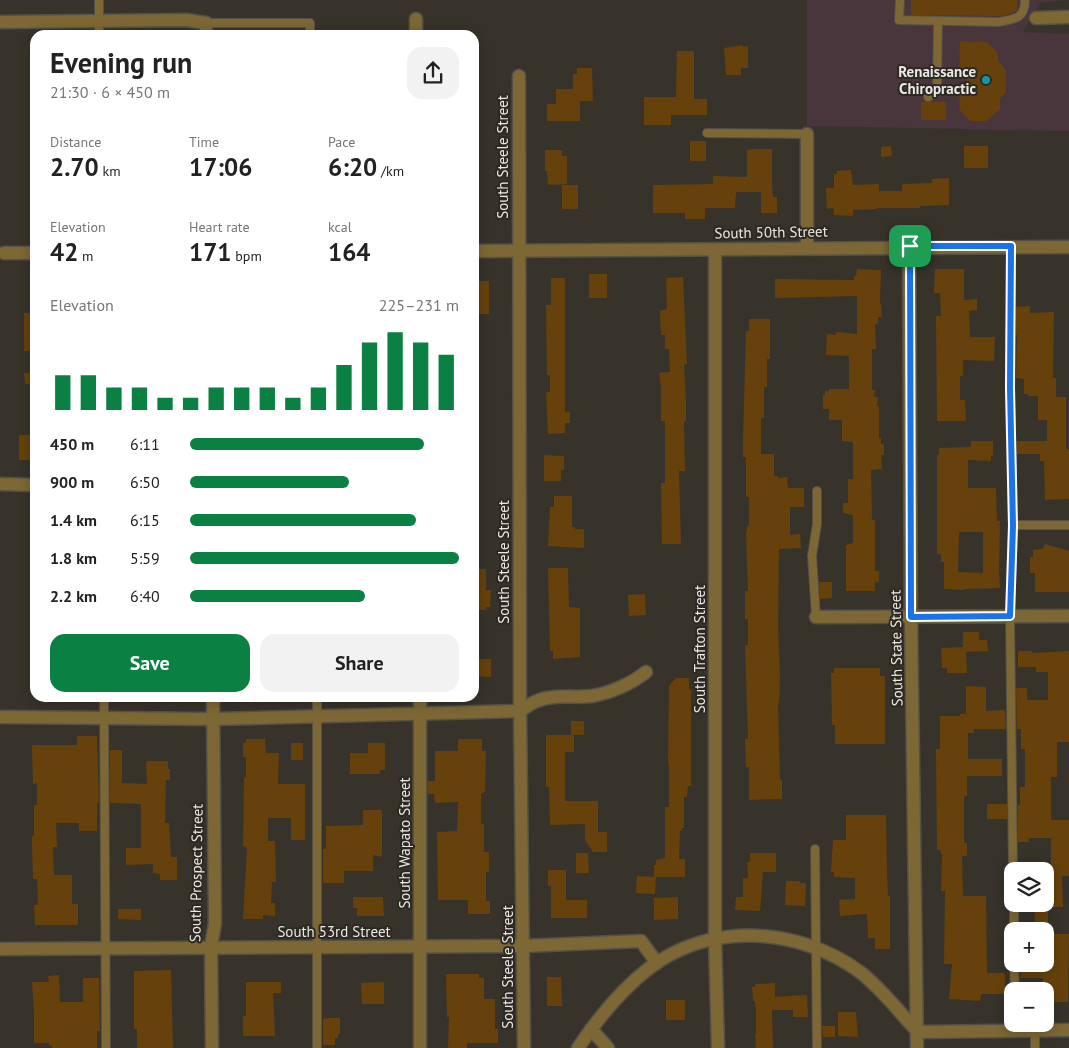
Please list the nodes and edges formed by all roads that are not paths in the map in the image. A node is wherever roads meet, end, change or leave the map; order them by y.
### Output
1 (99, 0) edge
2 (900, 0) edge
3 (1025, 0) edge
4 (1069, 17) edge
5 (1036, 18) dead end
6 (416, 19) dead end
7 (99, 21) junction
8 (0, 22) edge
9 (938, 22) junction
10 (206, 29) edge
11 (100, 30) edge
12 (310, 30) edge
13 (416, 30) edge
14 (519, 76) dead end
15 (928, 97) dead end
16 (707, 133) dead end
17 (807, 134) joint
18 (910, 246) junction
19 (1011, 246) junction
20 (1069, 246) edge
21 (807, 248) junction
22 (714, 250) junction
23 (479, 251) edge
24 (518, 251) junction
25 (30, 253) edge
26 (1, 254) edge
27 (0, 484) edge
28 (30, 484) edge
29 (817, 491) dead end
30 (1069, 525) edge
31 (1013, 526) junction
32 (1010, 616) junction
33 (1069, 616) edge
34 (816, 617) joint
35 (911, 617) junction
36 (646, 672) dead end
37 (104, 702) edge
38 (213, 702) edge
39 (317, 702) edge
40 (420, 702) edge
41 (520, 711) junction
42 (420, 714) junction
43 (318, 716) junction
44 (0, 717) edge
45 (104, 717) junction
46 (213, 719) junction
47 (815, 849) dead end
48 (1013, 862) edge
49 (715, 938) junction
50 (523, 946) junction
51 (211, 947) junction
52 (316, 947) junction
53 (421, 947) junction
54 (816, 947) junction
55 (106, 948) junction
56 (0, 949) edge
57 (657, 963) junction
58 (1004, 1028) edge
59 (591, 1029) junction
60 (1054, 1030) edge
61 (1069, 1030) edge
62 (918, 1032) junction
63 (1034, 1032) edge
64 (106, 1048) edge
65 (212, 1048) edge
66 (317, 1048) edge
67 (420, 1048) edge
68 (524, 1048) edge
69 (578, 1048) edge
70 (608, 1048) edge
71 (718, 1048) edge
72 (816, 1048) edge
73 (917, 1048) edge
74 (929, 1048) edge
75 (1034, 1048) edge

1 - 7 lane
2 - 9 lane
3 - 9 lane
4 - 5 street
6 - 13 street
7 - 8 street
7 - 10 street
7 - 11 lane
9 - 15 lane
10 - 12 lane
14 - 24 street, South Steele Street
16 - 17 lane
17 - 21 street
18 - 19 street, South 50th Street
18 - 21 street, South 50th Street
18 - 35 street, South State Street
19 - 20 street, South 50th Street
19 - 31 lane
21 - 22 street, South 50th Street
22 - 24 street, South 50th Street
22 - 49 street, South Trafton Street
23 - 24 street, South 50th Street
24 - 41 street, South Steele Street
25 - 26 street
27 - 28 street
29 - 34 lane
30 - 31 lane
31 - 32 lane
32 - 33 street
32 - 35 street
32 - 48 lane
34 - 35 street
35 - 62 street, South State Street
36 - 41 street
37 - 45 lane
38 - 46 street, South Prospect Street
39 - 43 lane
40 - 42 street, South Wapato Street
41 - 42 street
41 - 50 street, South Steele Street
42 - 43 street
42 - 53 street, South Wapato Street
43 - 46 street
43 - 52 lane
44 - 45 street
45 - 46 street
45 - 55 lane
46 - 51 street, South Prospect Street
47 - 54 lane
49 - 54 street
49 - 57 street
49 - 71 street, South Trafton Street
50 - 53 street, South 53rd Street
50 - 57 street, South 53rd Street
50 - 68 street, South Steele Street
51 - 52 street, South 53rd Street
51 - 55 street, South 53rd Street
51 - 65 street, South Prospect Street
52 - 53 street, South 53rd Street
52 - 66 lane
53 - 67 street, South Wapato Street
54 - 62 street
54 - 72 lane
55 - 56 street, South 53rd Street
55 - 64 lane
57 - 59 street
58 - 62 street
59 - 69 street
59 - 70 street
60 - 61 street
62 - 73 street, South State Street
62 - 74 street
63 - 75 lane

